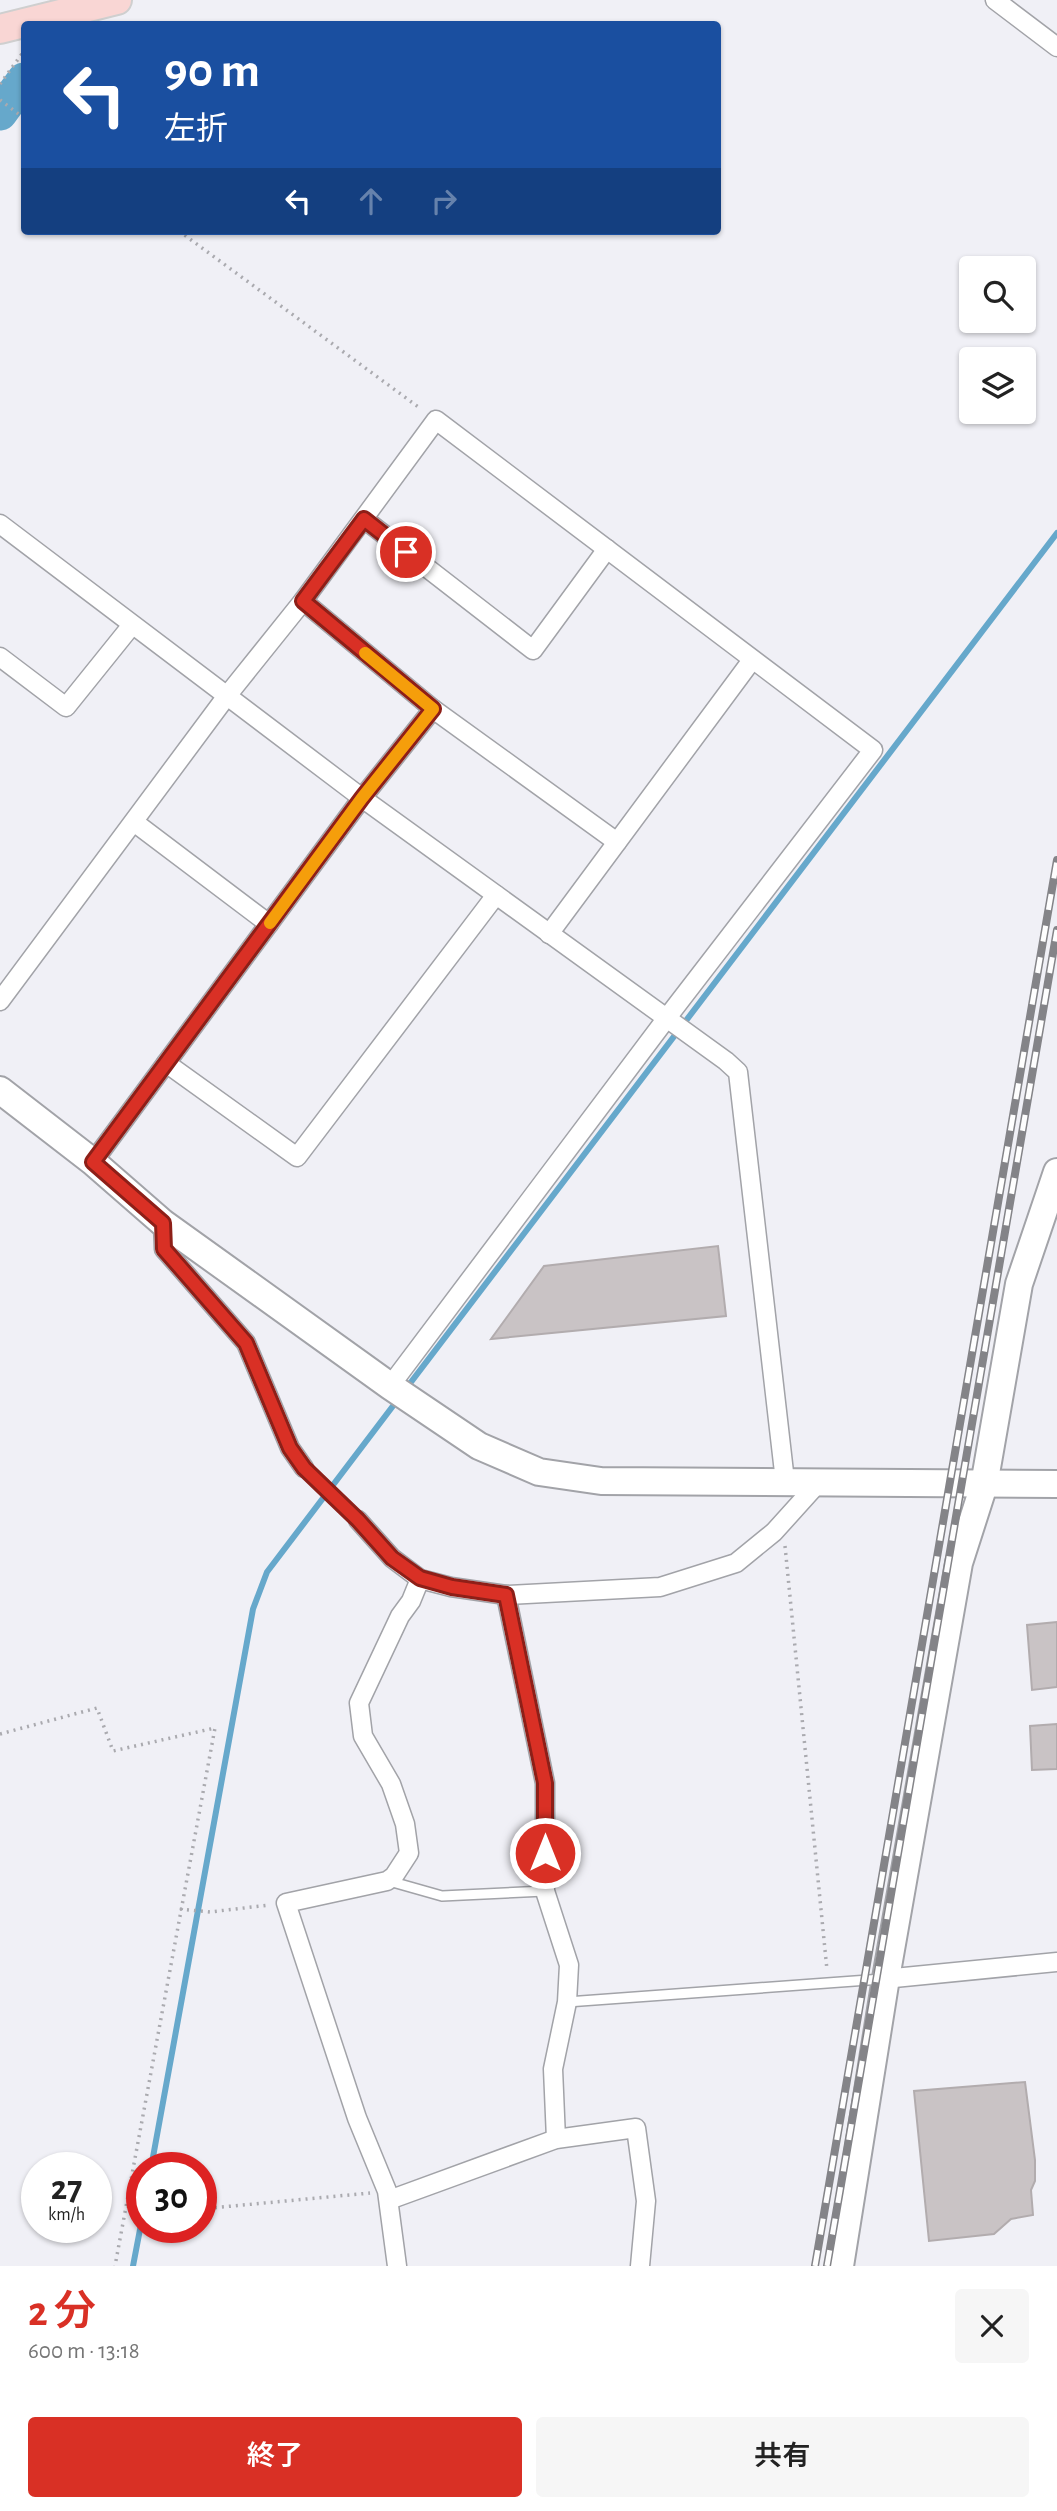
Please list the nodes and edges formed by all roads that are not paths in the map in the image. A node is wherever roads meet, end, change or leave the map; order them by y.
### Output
1 (117, 0) edge
2 (995, 0) edge
3 (49, 9) edge
4 (0, 29) edge
5 (1057, 47) edge
6 (364, 519) junction
7 (0, 524) edge
8 (607, 549) junction
9 (303, 601) junction
10 (132, 625) junction
11 (0, 657) edge
12 (752, 660) junction
13 (226, 697) junction
14 (433, 709) junction
15 (362, 798) junction
16 (134, 822) junction
17 (617, 842) junction
18 (496, 895) junction
19 (269, 924) junction
20 (549, 934) junction
21 (0, 1001) edge
22 (666, 1019) junction
23 (166, 1063) junction
24 (0, 1090) edge
25 (93, 1162) junction
26 (1057, 1172) edge
27 (163, 1223) junction
28 (390, 1386) junction
29 (304, 1468) joint
30 (785, 1481) junction
31 (820, 1481) junction
32 (1057, 1484) edge
33 (984, 1485) junction
34 (358, 1520) joint
35 (420, 1578) junction
36 (506, 1595) junction
37 (387, 1881) junction
38 (545, 1891) junction
39 (1057, 1962) edge
40 (890, 1978) junction
41 (567, 2002) junction
42 (556, 2139) junction
43 (388, 2196) junction
44 (397, 2266) edge
45 (640, 2266) edge
46 (840, 2266) edge

1 - 3 main road
2 - 5 street
3 - 4 main road
6 - 8 street
6 - 8 street
6 - 9 street
7 - 10 street
8 - 12 street
9 - 13 street
9 - 14 street
10 - 11 street
10 - 13 street
12 - 17 street
12 - 22 street
13 - 15 street
13 - 16 street
14 - 15 street
14 - 17 street
15 - 18 street
15 - 19 street
16 - 19 street
16 - 21 street
17 - 20 street
18 - 20 street
18 - 23 street
19 - 23 street
20 - 22 street
22 - 28 street
22 - 30 street
23 - 25 street
24 - 25 street
25 - 27 street
26 - 33 street
27 - 28 street
27 - 29 street
28 - 30 street
29 - 34 lane
30 - 31 street
31 - 33 street
31 - 36 street
32 - 33 street
33 - 40 street
34 - 35 street
35 - 36 street
35 - 37 street
36 - 38 street
37 - 38 lane
37 - 43 street
38 - 41 street
39 - 40 street
40 - 41 lane
40 - 46 street
41 - 42 street
42 - 43 street
42 - 45 street
43 - 44 street

